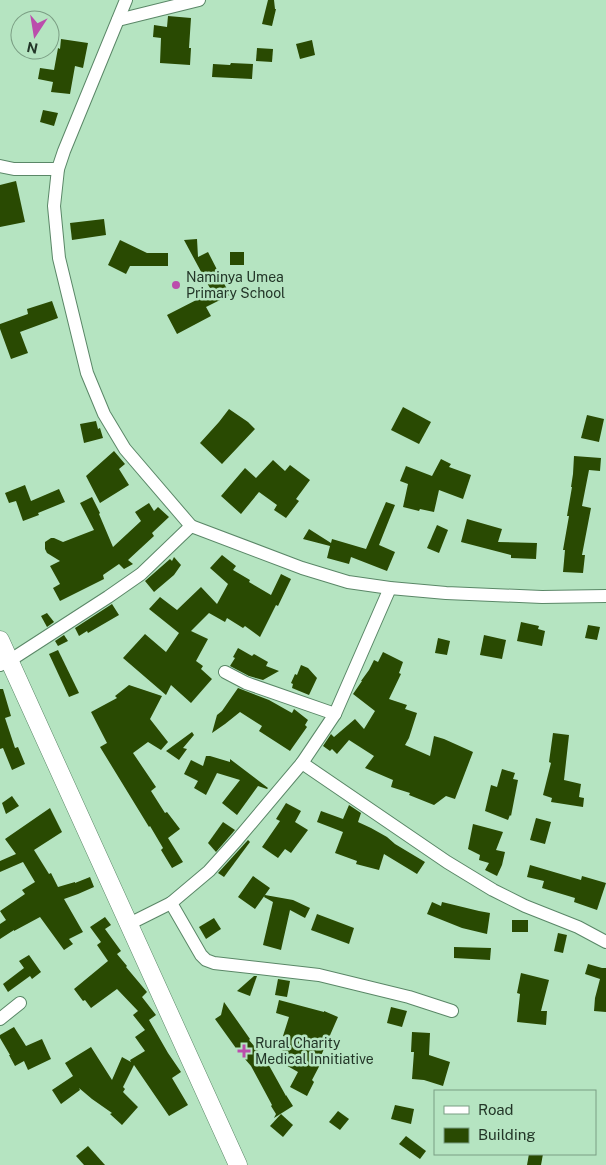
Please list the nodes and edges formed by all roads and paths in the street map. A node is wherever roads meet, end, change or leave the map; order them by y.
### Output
1 (126, 0) edge
2 (199, 0) edge
3 (118, 20) junction
4 (0, 166) edge
5 (58, 170) junction
6 (191, 526) junction
7 (390, 588) junction
8 (606, 596) edge
9 (0, 640) edge
10 (5, 663) edge
11 (225, 672) dead end
12 (335, 714) junction
13 (302, 763) junction
14 (172, 903) junction
15 (128, 924) junction
16 (606, 942) edge
17 (20, 1003) dead end
18 (452, 1011) dead end
19 (0, 1019) edge
20 (238, 1165) edge

1 - 3 street
2 - 3 street
3 - 5 street
4 - 5 street
5 - 6 street
6 - 7 street
6 - 10 street
7 - 8 street
7 - 12 street
9 - 10 main road
10 - 15 main road
11 - 12 street
12 - 13 street
13 - 14 street
13 - 16 street
14 - 15 street
14 - 18 street
15 - 20 main road
17 - 19 street

